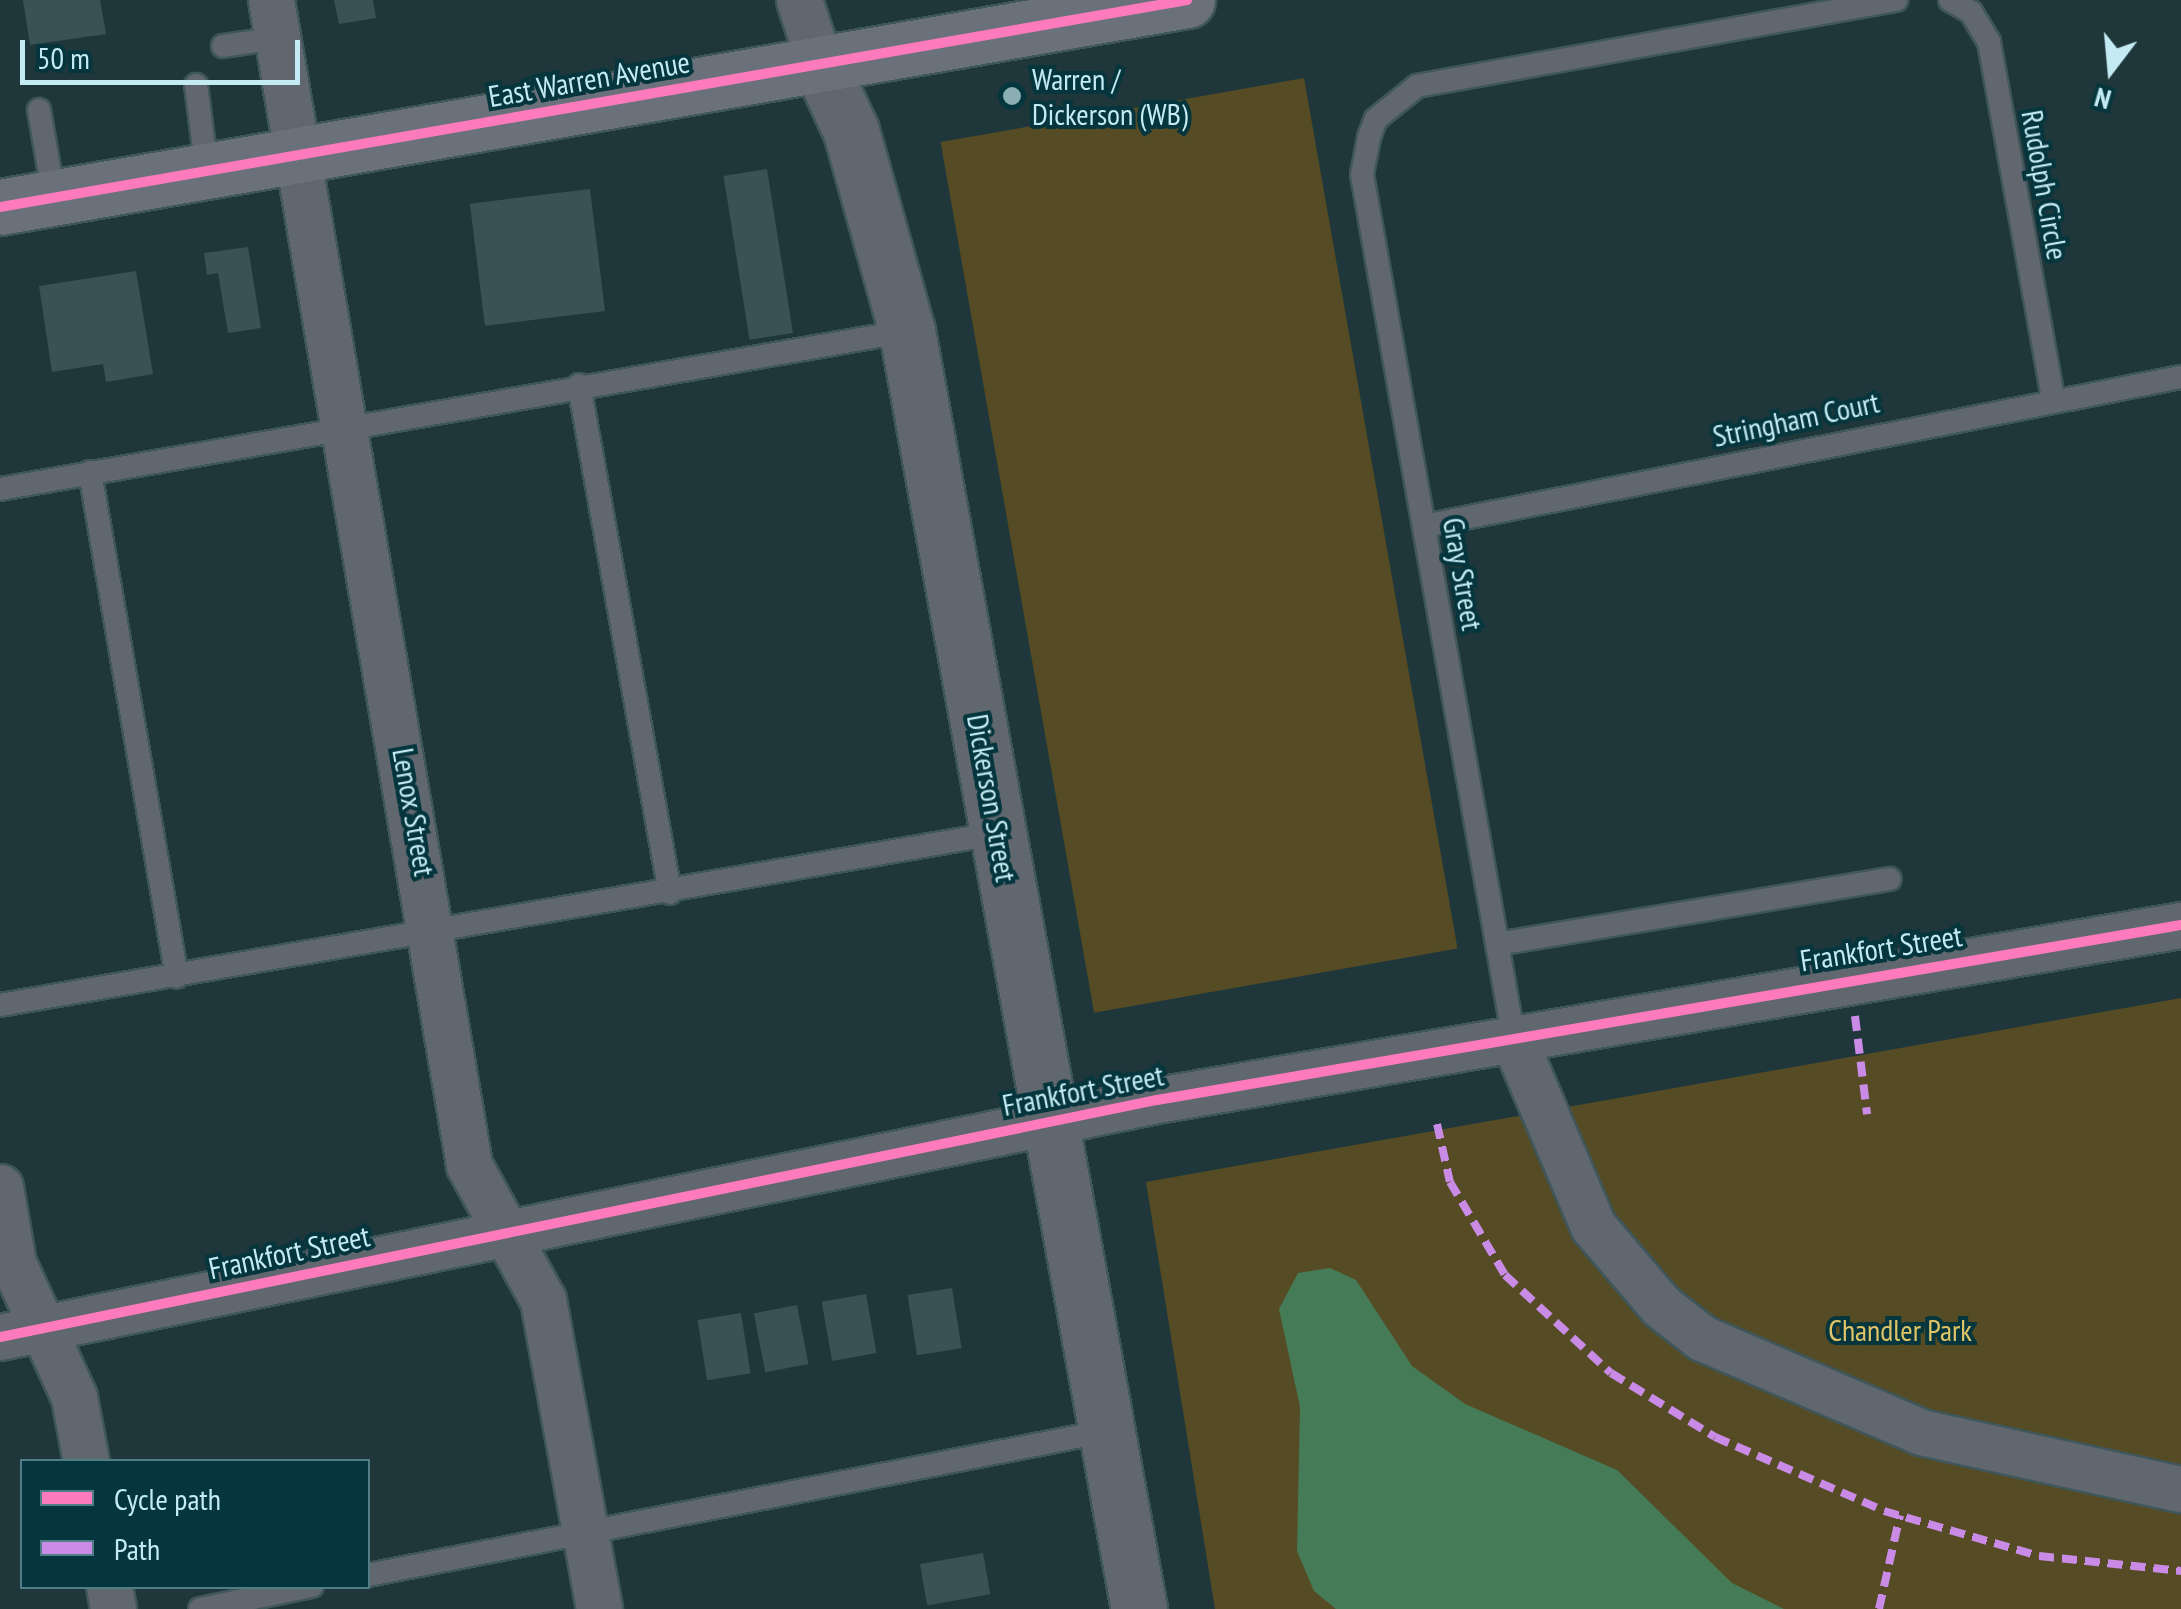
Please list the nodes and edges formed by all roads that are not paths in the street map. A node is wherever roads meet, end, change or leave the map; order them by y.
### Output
1 (799, 0) edge
2 (1187, 0) edge
3 (1896, 0) edge
4 (1950, 0) edge
5 (274, 19) edge
6 (223, 46) dead end
7 (820, 64) junction
8 (196, 85) dead end
9 (39, 110) dead end
10 (298, 155) junction
11 (207, 171) junction
12 (54, 198) junction
13 (0, 207) edge
14 (908, 331) junction
15 (2181, 377) edge
16 (579, 385) junction
17 (2054, 397) junction
18 (345, 423) junction
19 (90, 472) junction
20 (0, 489) edge
21 (1424, 526) junction
22 (999, 833) junction
23 (1890, 879) dead end
24 (670, 894) junction
25 (2181, 925) edge
26 (436, 937) junction
27 (1497, 944) junction
28 (178, 977) junction
29 (0, 1006) edge
30 (1514, 1040) junction
31 (1051, 1122) junction
32 (0, 1187) edge
33 (509, 1232) junction
34 (21, 1333) edge
35 (1107, 1431) junction
36 (85, 1459) edge
37 (2181, 1488) edge
38 (585, 1532) junction
39 (370, 1576) edge
40 (297, 1589) edge
41 (200, 1609) edge
42 (599, 1609) edge
43 (1139, 1609) edge

1 - 7 street, Dickerson Street
2 - 7 main road, East Warren Avenue
3 - 21 lane, Gray Street
4 - 17 lane, Rudolph Circle
5 - 6 lane
5 - 10 street, Lenox Street
7 - 10 main road, East Warren Avenue
7 - 14 street, Dickerson Street
8 - 11 lane
9 - 12 lane
10 - 11 main road, East Warren Avenue
10 - 18 street, Lenox Street
11 - 12 main road, East Warren Avenue
12 - 13 main road, East Warren Avenue
14 - 16 lane
14 - 22 street, Dickerson Street
15 - 17 lane, Stringham Court
16 - 18 lane
16 - 24 lane
17 - 21 lane, Stringham Court
18 - 19 lane
18 - 26 street, Lenox Street
19 - 20 lane
19 - 28 lane
21 - 27 lane, Gray Street
22 - 24 lane
22 - 31 street, Dickerson Street
23 - 27 lane
24 - 26 lane
25 - 30 street, Frankfort Street
26 - 28 lane
26 - 33 street, Lenox Street
27 - 30 lane, Gray Street
28 - 29 lane
30 - 31 street, Frankfort Street
30 - 37 street
31 - 33 street, Frankfort Street
31 - 35 street, Dickerson Street
32 - 34 street
33 - 34 street, Frankfort Street
33 - 38 street, Lenox Street
34 - 36 street
35 - 38 lane
35 - 43 street, Dickerson Street
38 - 39 lane
38 - 42 street, Lenox Street
40 - 41 lane

